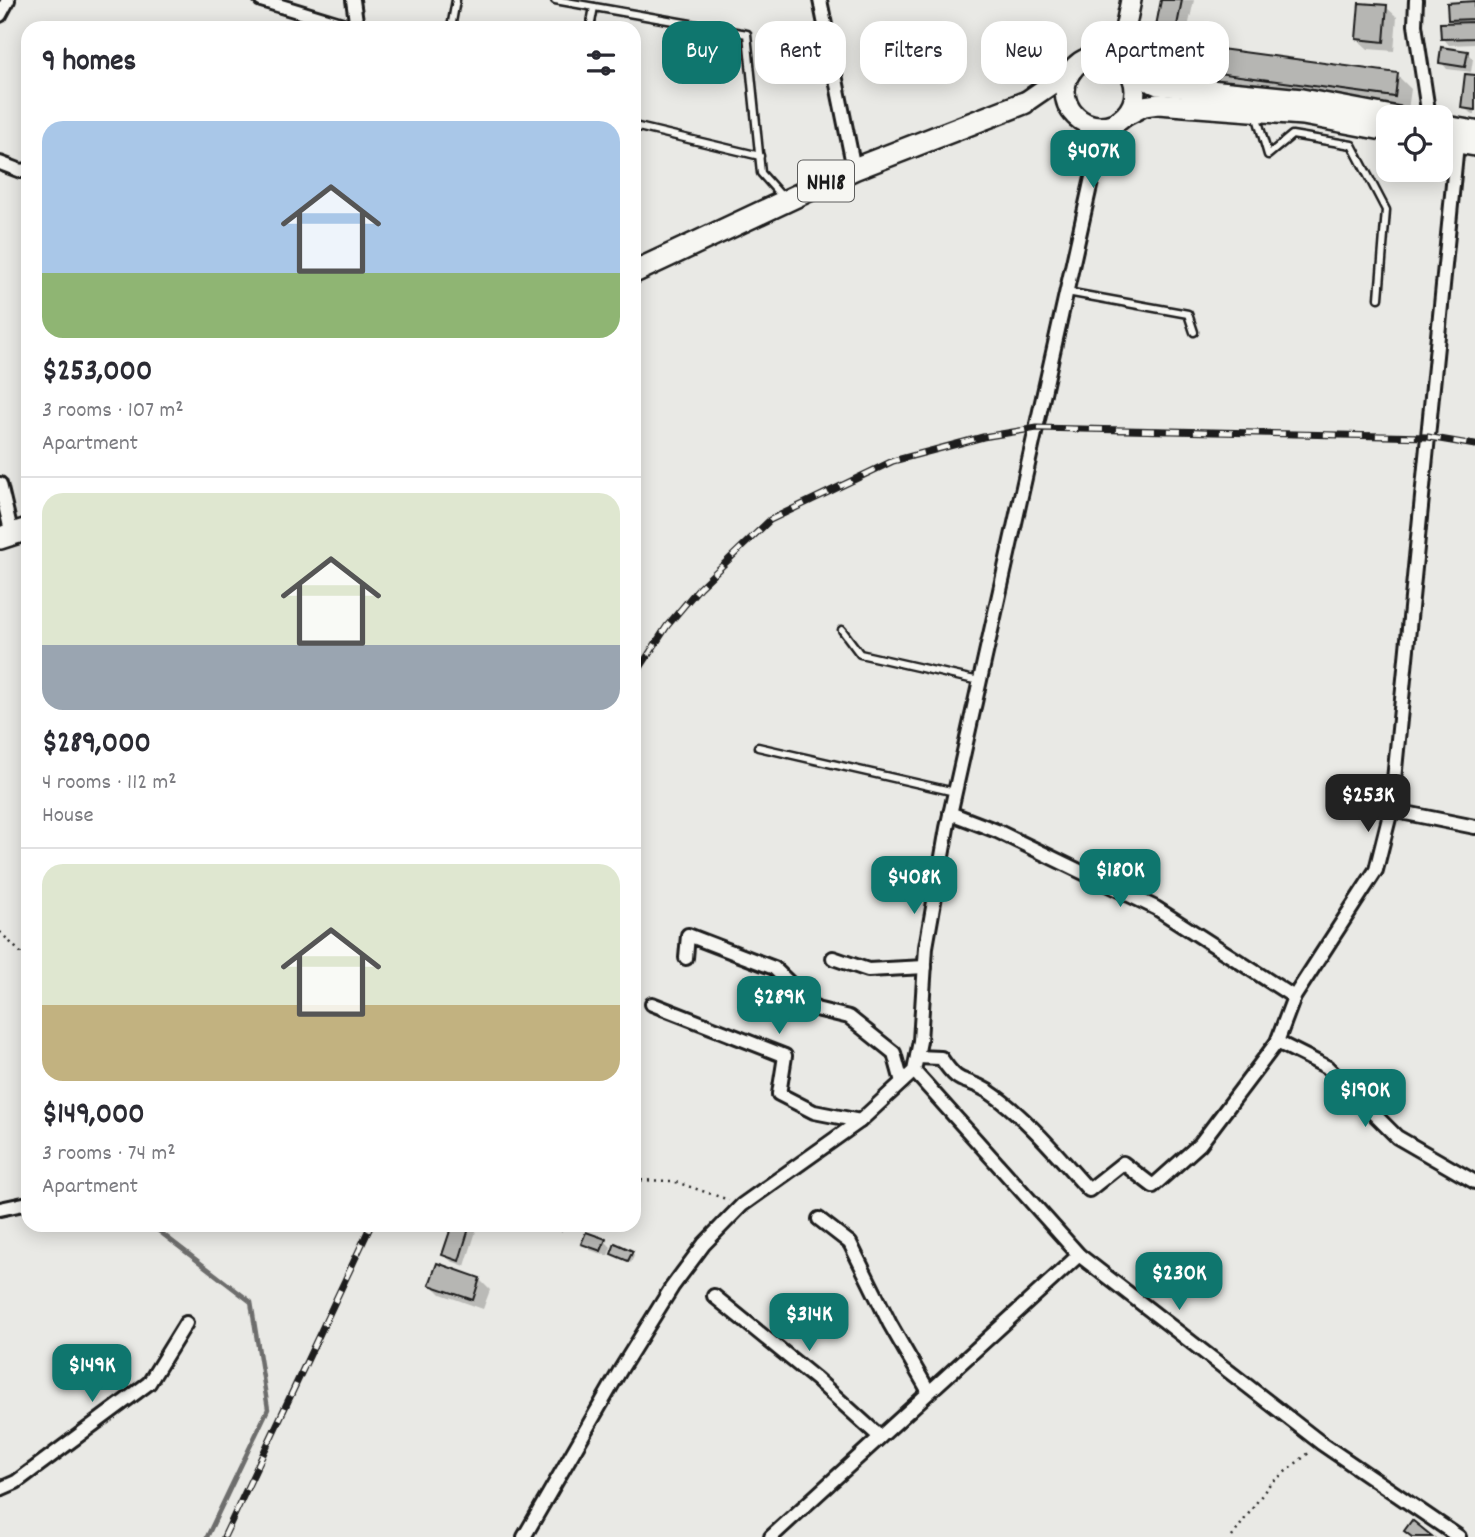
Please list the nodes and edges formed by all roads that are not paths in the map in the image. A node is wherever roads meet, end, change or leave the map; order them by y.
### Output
1 (8, 0) edge
2 (261, 0) edge
3 (353, 0) edge
4 (456, 0) edge
5 (555, 0) edge
6 (820, 0) edge
7 (1416, 0) edge
8 (594, 7) junction
9 (0, 15) edge
10 (332, 21) edge
11 (354, 21) edge
12 (453, 21) edge
13 (591, 21) edge
14 (1081, 64) edge
15 (1074, 69) junction
16 (1132, 84) edge
17 (1156, 84) edge
18 (1024, 103) junction
19 (1427, 105) edge
20 (1255, 112) junction
21 (1376, 113) edge
22 (1120, 119) junction
23 (1084, 122) junction
24 (1453, 127) edge
25 (641, 128) edge
26 (1376, 129) edge
27 (1475, 131) edge
28 (1458, 143) edge
29 (760, 156) junction
30 (0, 163) edge
31 (21, 168) edge
32 (854, 169) junction
33 (1093, 173) junction
34 (786, 200) junction
35 (641, 269) edge
36 (1067, 292) junction
37 (1379, 298) dead end
38 (1194, 332) dead end
39 (0, 484) edge
40 (13, 534) edge
41 (842, 629) dead end
42 (981, 681) junction
43 (758, 747) dead end
44 (955, 792) junction
45 (1391, 810) junction
46 (950, 813) junction
47 (1475, 827) edge
48 (686, 958) dead end
49 (833, 958) dead end
50 (925, 967) junction
51 (1294, 997) junction
52 (652, 1004) dead end
53 (1277, 1042) junction
54 (918, 1057) junction
55 (914, 1070) junction
56 (902, 1082) junction
57 (860, 1121) junction
58 (1475, 1182) edge
59 (21, 1204) edge
60 (0, 1209) edge
61 (819, 1219) dead end
62 (1079, 1255) junction
63 (714, 1296) dead end
64 (186, 1323) dead end
65 (929, 1392) junction
66 (880, 1437) junction
67 (0, 1489) edge
68 (524, 1537) edge
69 (771, 1537) edge
70 (1459, 1537) edge

1 - 9 street
2 - 10 street
3 - 11 street
4 - 12 lane
5 - 8 lane
6 - 32 street
7 - 19 street
8 - 13 lane
8 - 29 lane
14 - 15 main road
15 - 18 main road
15 - 23 main road
16 - 22 main road
17 - 21 main road
18 - 23 main road
18 - 32 highway, NH18
20 - 22 main road
20 - 26 main road
20 - 37 lane
22 - 23 main road
22 - 33 street
23 - 33 street
24 - 27 main road
25 - 29 lane
28 - 45 street
29 - 34 lane
30 - 31 street
32 - 34 highway, NH18
33 - 36 street
34 - 35 highway, NH18
36 - 38 lane
36 - 42 street
39 - 40 street
41 - 42 lane
42 - 44 street
43 - 44 lane
44 - 46 street
45 - 47 street
45 - 51 street
46 - 50 street
46 - 51 street
48 - 56 street
49 - 50 street
50 - 54 street
51 - 53 street
52 - 57 street
53 - 54 street
53 - 58 street
54 - 55 street
55 - 56 street
55 - 62 street
56 - 57 street
57 - 68 street
59 - 60 street
61 - 65 street
62 - 65 street
62 - 70 street
63 - 66 street
64 - 67 street
65 - 66 street
66 - 69 street

